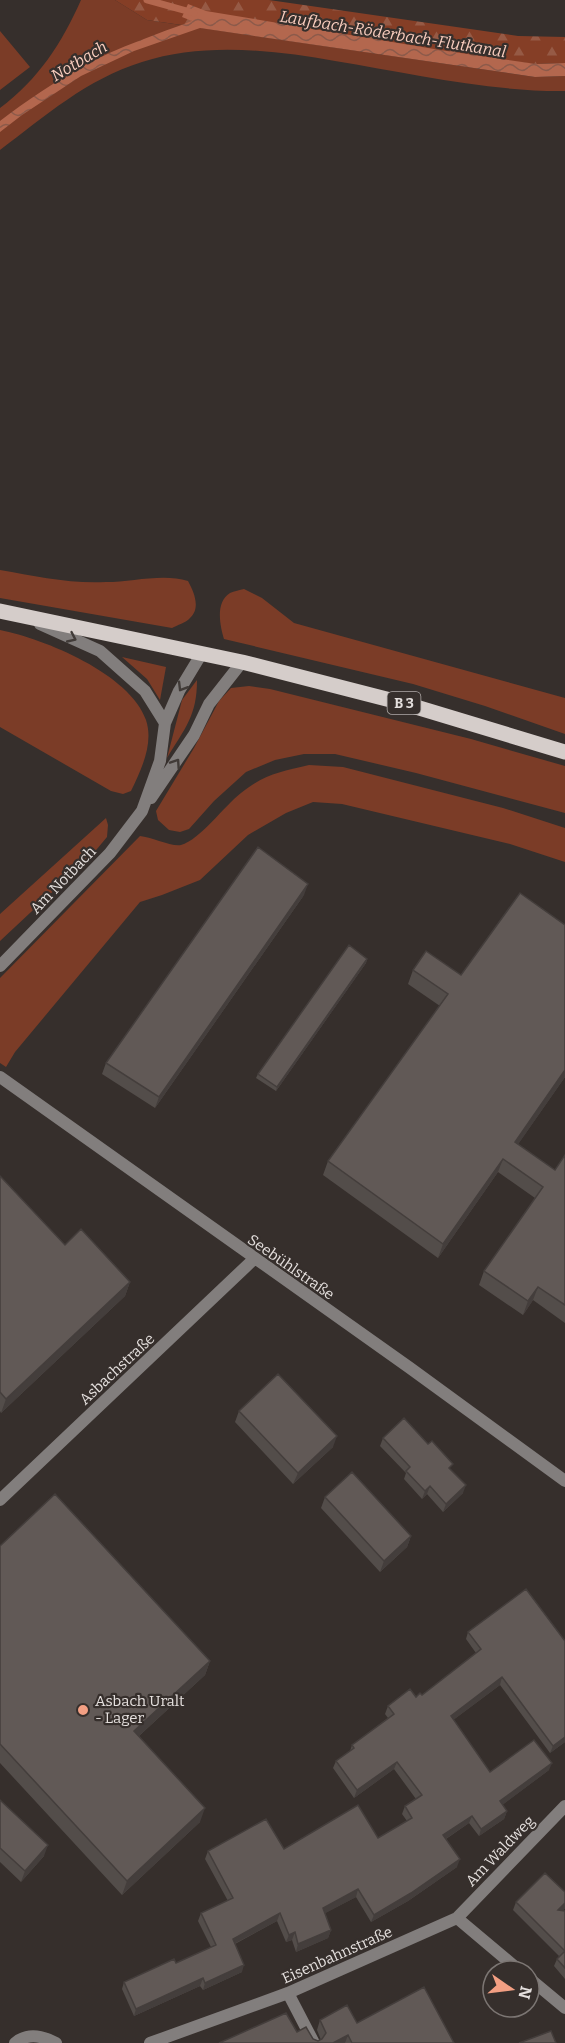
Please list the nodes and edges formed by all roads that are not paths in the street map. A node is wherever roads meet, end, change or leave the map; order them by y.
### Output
1 (0, 611) edge
2 (19, 614) junction
3 (202, 653) junction
4 (242, 662) junction
5 (165, 723) junction
6 (565, 752) edge
7 (142, 811) junction
8 (0, 966) edge
9 (0, 1077) edge
10 (255, 1259) junction
11 (565, 1481) edge
12 (0, 1500) edge
13 (565, 1806) edge
14 (457, 1918) junction
15 (506, 1959) edge
16 (541, 1988) edge
17 (288, 1993) junction
18 (565, 2008) edge
19 (15, 2043) edge
20 (56, 2043) edge
21 (150, 2043) edge
22 (314, 2043) edge

1 - 2 main road, B 3
2 - 3 main road, B 3
2 -> 5 street
3 - 4 main road, B 3
3 -> 5 street, Am Notbach
4 - 6 main road, B 3
7 -> 4 street, Am Notbach
5 - 7 street, Am Notbach
7 - 8 street, Am Notbach
9 - 10 street, Seebühlstraße
10 - 11 street, Seebühlstraße
10 - 12 street, Asbachstraße
13 - 14 street, Am Waldweg
14 - 15 street
14 - 17 street, Eisenbahnstraße
16 - 18 street
17 - 21 street, Eisenbahnstraße
17 - 22 street
19 - 20 street

